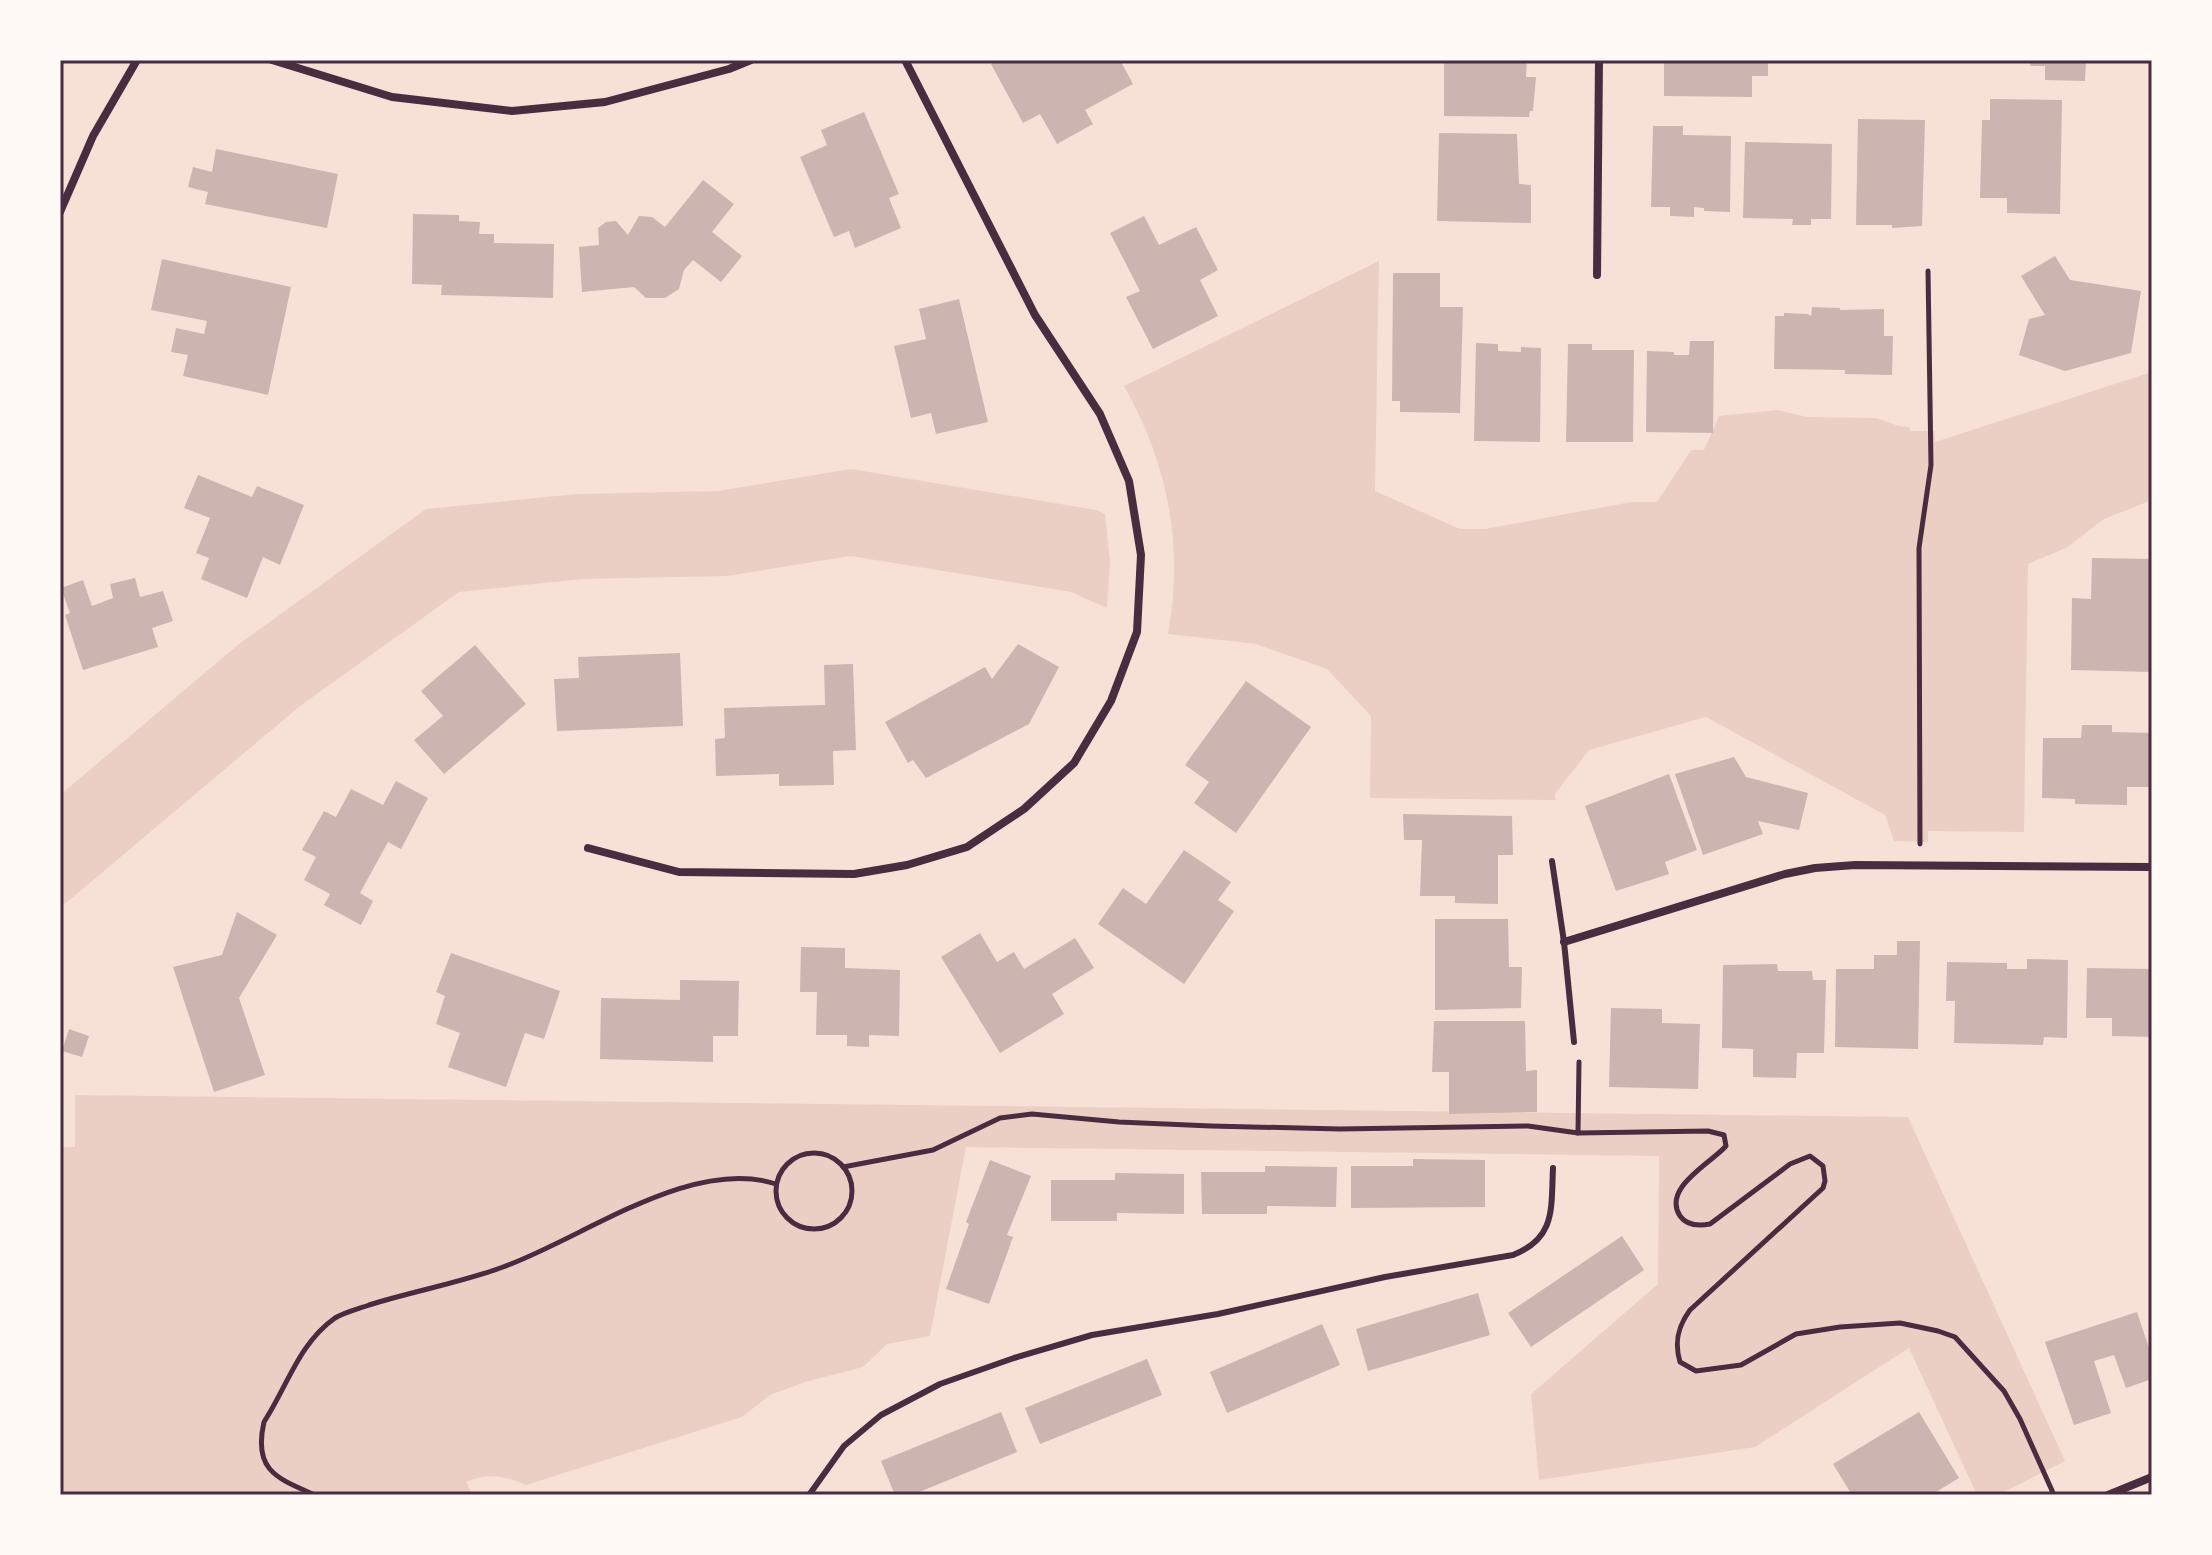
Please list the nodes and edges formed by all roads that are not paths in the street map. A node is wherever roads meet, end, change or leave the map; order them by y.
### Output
1 (137, 60) edge
2 (272, 60) edge
3 (751, 60) edge
4 (905, 60) edge
5 (1599, 60) edge
6 (60, 212) edge
7 (1597, 275) dead end
8 (588, 848) dead end
9 (1552, 861) dead end
10 (2152, 867) edge
11 (1564, 942) junction
12 (1574, 1042) road end
13 (1553, 1168) dead end
14 (2152, 1477) edge
15 (809, 1495) edge
16 (2108, 1495) edge

1 - 6 street
2 - 3 street
4 - 8 street
5 - 7 street
9 - 11 lane
10 - 11 street
11 - 12 lane
13 - 15 lane
14 - 16 street

